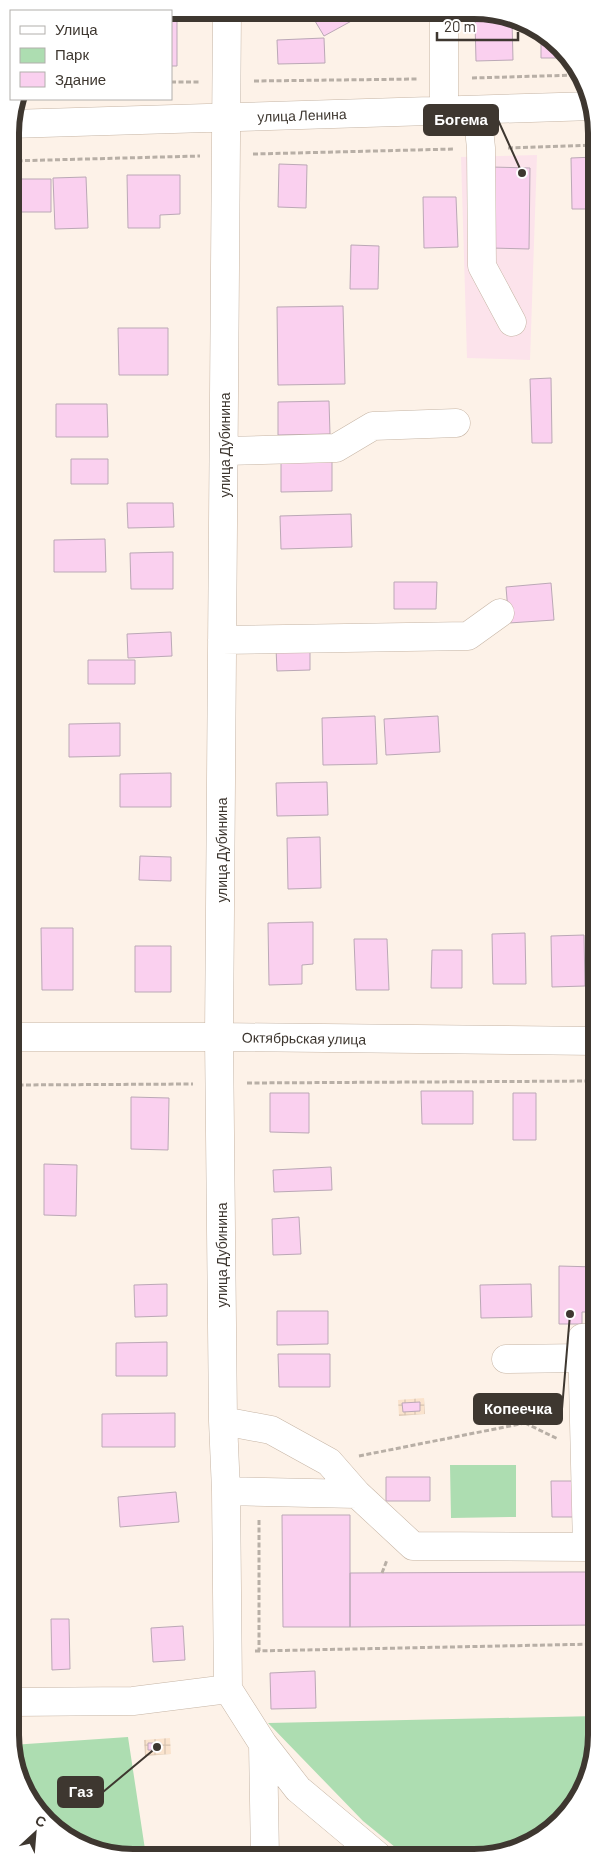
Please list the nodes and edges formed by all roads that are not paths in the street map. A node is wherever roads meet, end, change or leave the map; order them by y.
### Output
1 (227, 19) edge
2 (444, 19) edge
3 (585, 106) edge
4 (477, 110) junction
5 (444, 111) junction
6 (226, 118) junction
7 (19, 124) edge
8 (512, 322) dead end
9 (456, 423) dead end
10 (224, 451) junction
11 (500, 613) dead end
12 (222, 640) junction
13 (219, 1036) junction
14 (19, 1038) edge
15 (588, 1041) edge
16 (588, 1348) edge
17 (506, 1359) dead end
18 (588, 1359) edge
19 (223, 1421) junction
20 (226, 1491) junction
21 (357, 1494) junction
22 (228, 1689) junction
23 (19, 1702) edge
24 (263, 1744) junction
25 (265, 1849) edge
26 (370, 1849) edge

1 - 6 street, улица Дубинина
2 - 5 street
3 - 4 street, улица Ленина
4 - 5 street, улица Ленина
4 - 8 street
5 - 6 street, улица Ленина
6 - 7 street, улица Ленина
6 - 10 street, улица Дубинина
9 - 10 street
10 - 12 street, улица Дубинина
11 - 12 street
12 - 13 street, улица Дубинина
13 - 14 street, Октябрьская улица
13 - 15 street, Октябрьская улица
13 - 19 street, улица Дубинина
16 - 17 street
18 - 21 street
19 - 20 street, улица Дубинина
19 - 21 street
20 - 21 street
20 - 22 street, улица Дубинина
22 - 23 street
22 - 24 street
24 - 25 street
24 - 26 street

